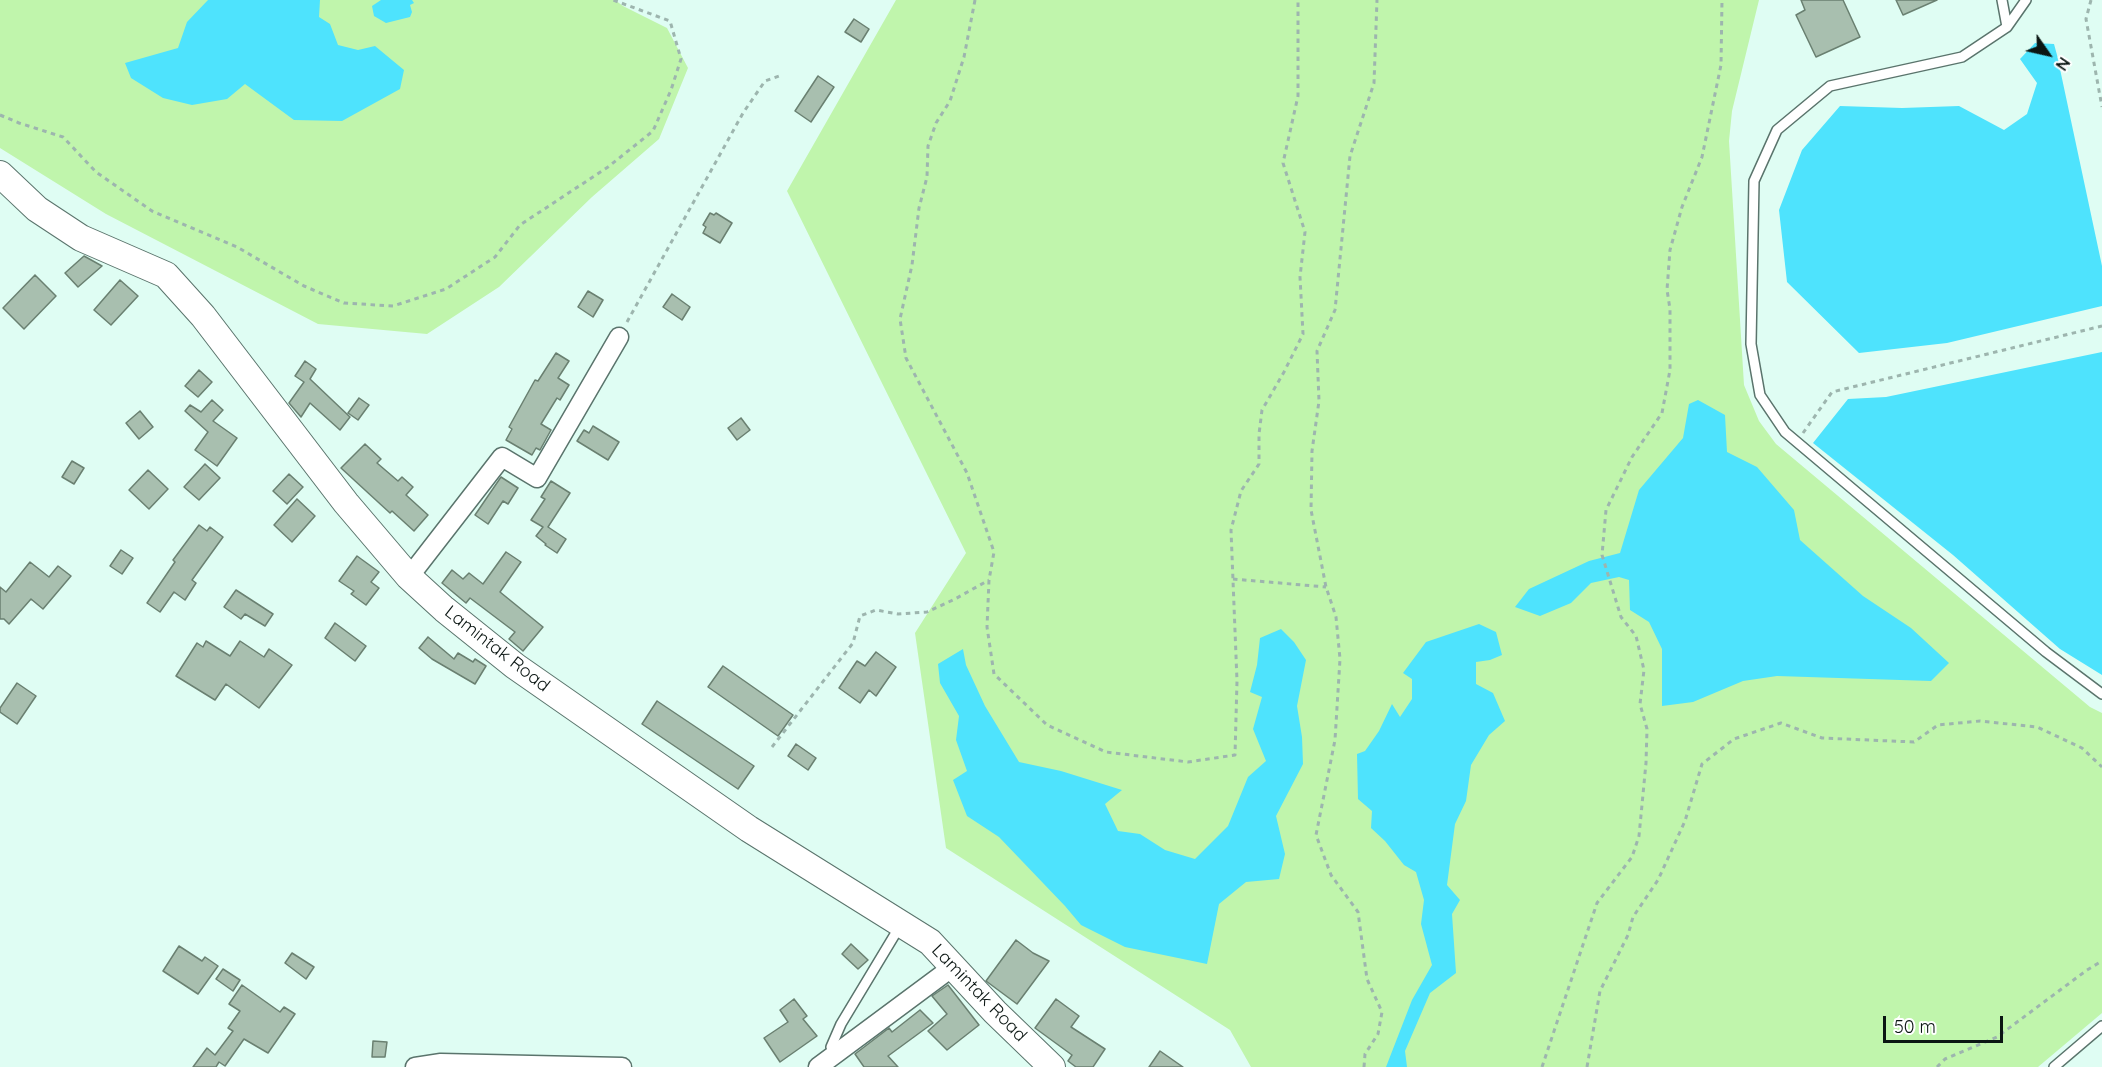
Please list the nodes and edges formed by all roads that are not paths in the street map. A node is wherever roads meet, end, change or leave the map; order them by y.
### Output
1 (2002, 0) edge
2 (2026, 0) edge
3 (2007, 27) junction
4 (0, 174) edge
5 (619, 337) road end
6 (409, 577) junction
7 (2102, 694) edge
8 (901, 924) junction
9 (954, 966) junction
10 (2102, 1026) edge
11 (834, 1055) junction
12 (415, 1067) edge
13 (622, 1067) edge
14 (818, 1067) edge
15 (1052, 1067) edge
16 (2054, 1067) edge

1 - 3 lane
2 - 3 lane
3 - 7 lane
4 - 6 main road, Lamintak Road
5 - 6 street
6 - 8 main road, Lamintak Road
8 - 9 main road, Lamintak Road
8 - 11 lane
9 - 11 street
9 - 15 main road, Lamintak Road
10 - 16 lane
11 - 14 street
12 - 13 street

